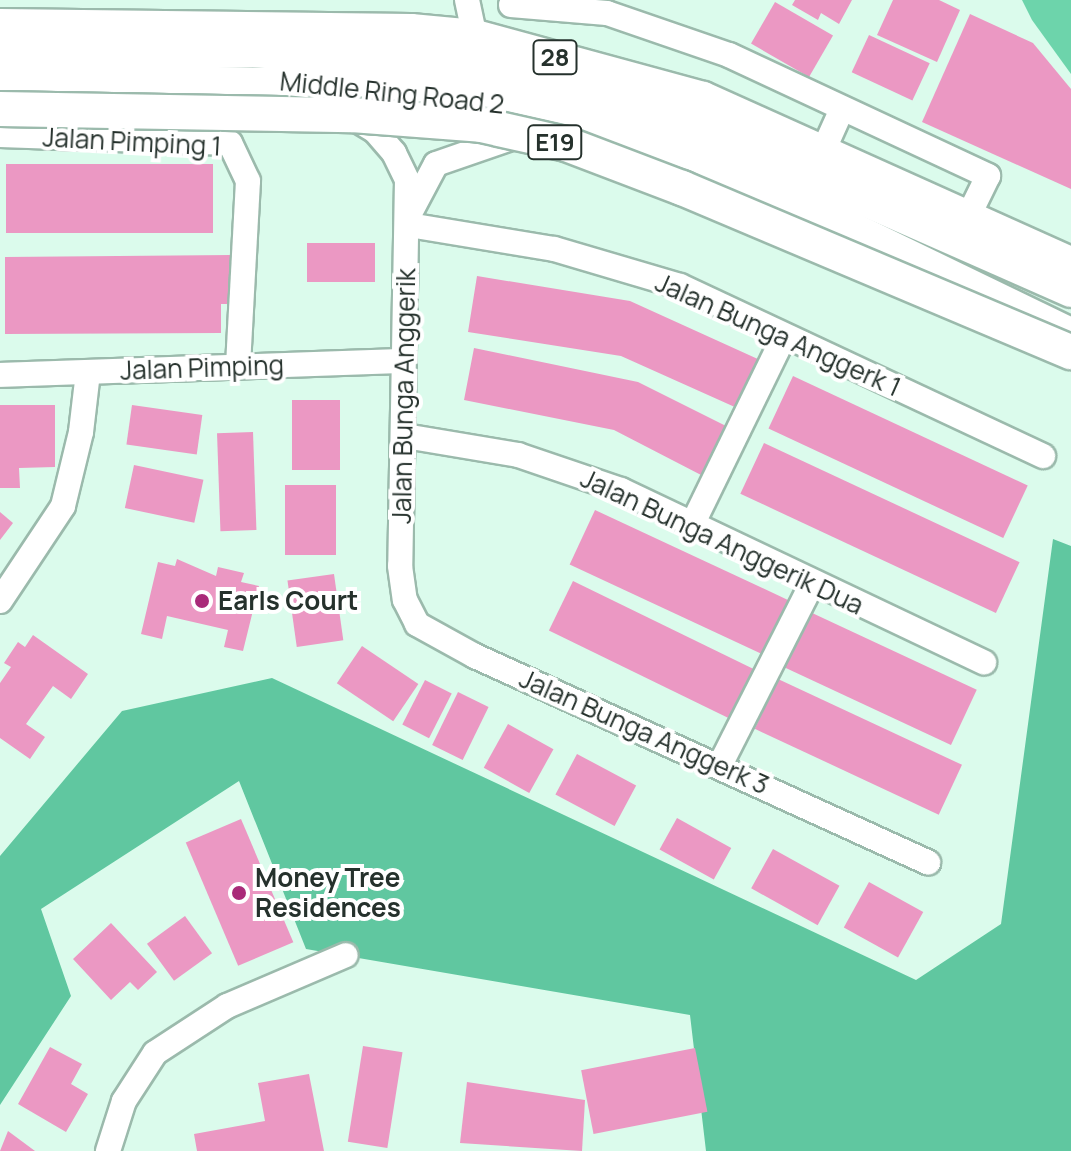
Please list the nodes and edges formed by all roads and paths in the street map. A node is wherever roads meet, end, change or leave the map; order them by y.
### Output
1 (467, 0) edge
2 (511, 2) edge
3 (0, 26) edge
4 (475, 37) junction
5 (518, 48) junction
6 (0, 54) edge
7 (0, 81) edge
8 (293, 81) junction
9 (0, 109) edge
10 (842, 109) junction
11 (597, 121) junction
12 (0, 135) edge
13 (824, 149) junction
14 (968, 217) junction
15 (409, 225) junction
16 (1071, 264) edge
17 (1071, 290) edge
18 (1033, 317) junction
19 (1071, 335) edge
20 (784, 336) junction
21 (1071, 354) edge
22 (403, 361) junction
23 (238, 367) junction
24 (88, 372) junction
25 (0, 375) edge
26 (405, 436) junction
27 (1043, 456) dead end
28 (692, 525) junction
29 (400, 566) joint
30 (812, 584) junction
31 (0, 601) edge
32 (984, 662) dead end
33 (720, 765) junction
34 (928, 862) dead end
35 (346, 955) dead end
36 (108, 1151) edge

1 - 4 street
2 - 5 street
2 - 10 street
3 - 4 highway, Middle Ring Road 2 / 28
4 - 5 highway, Middle Ring Road 2 / 28
5 - 13 highway, Middle Ring Road 2 / 28
6 - 17 highway, E19
7 - 8 highway, Middle Ring Road 2 / 28
8 - 11 highway, Middle Ring Road 2 / 28
8 - 15 street, Jalan Bunga Anggerik
9 - 21 highway, E19, bridge
10 - 13 street
10 - 14 street
11 - 15 street, Jalan Bunga Anggerik
11 - 18 highway, Middle Ring Road 2 / 28
12 - 23 street, Jalan Pimping 1
13 - 14 highway, Middle Ring Road 2 / 28
14 - 16 highway, Middle Ring Road 2 / 28
15 - 20 street, Jalan Bunga Anggerk 1
15 - 22 street, Jalan Bunga Anggerik
18 - 19 highway, Middle Ring Road 2 / 28
18 - 21 highway
20 - 27 street, Jalan Bunga Anggerk 1
20 - 28 street
22 - 23 street, Jalan Pimping
22 - 26 street, Jalan Bunga Anggerik
23 - 24 street, Jalan Pimping
24 - 25 street, Jalan Pimping
24 - 31 street
26 - 28 street, Jalan Bunga Anggerik Dua
26 - 29 street, Jalan Bunga Anggerik
28 - 30 street, Jalan Bunga Anggerik Dua
29 - 33 street, Jalan Bunga Anggerk 3
30 - 32 street, Jalan Bunga Anggerik Dua
30 - 33 street
33 - 34 street, Jalan Bunga Anggerk 3
35 - 36 street

